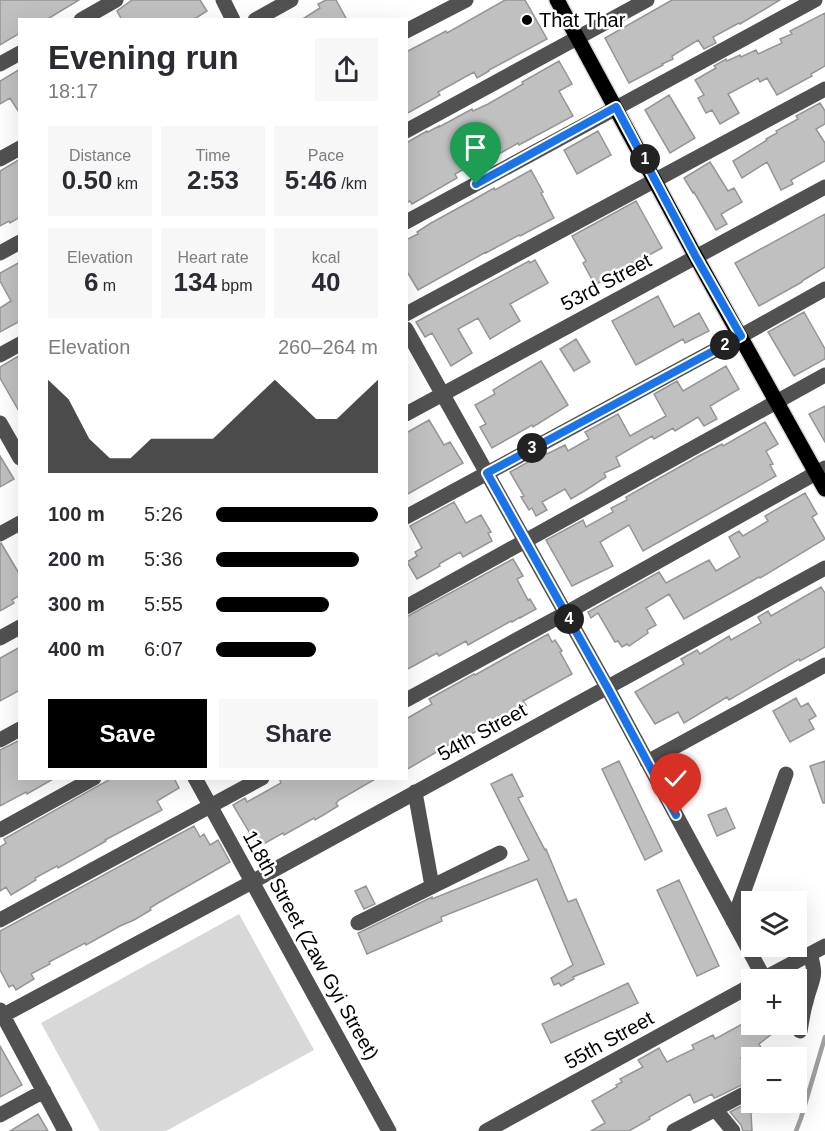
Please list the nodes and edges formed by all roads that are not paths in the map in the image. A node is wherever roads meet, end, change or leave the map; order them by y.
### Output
1 (116, 0) edge
2 (223, 0) edge
3 (291, 0) edge
4 (466, 0) edge
5 (557, 0) edge
6 (647, 0) edge
7 (815, 0) edge
8 (84, 18) edge
9 (232, 18) edge
10 (259, 18) edge
11 (408, 30) edge
12 (579, 38) junction
13 (18, 54) edge
14 (0, 64) edge
15 (825, 88) edge
16 (616, 107) junction
17 (408, 130) edge
18 (18, 149) edge
19 (0, 159) edge
20 (656, 180) junction
21 (825, 187) edge
22 (408, 221) edge
23 (18, 243) edge
24 (0, 253) edge
25 (696, 257) junction
26 (825, 289) edge
27 (408, 313) edge
28 (408, 333) edge
29 (741, 336) junction
30 (18, 345) edge
31 (0, 355) edge
32 (825, 375) edge
33 (443, 394) junction
34 (778, 403) junction
35 (408, 413) edge
36 (0, 423) edge
37 (10, 440) edge
38 (18, 454) edge
39 (821, 470) edge
40 (487, 473) junction
41 (825, 489) edge
42 (408, 516) edge
43 (18, 524) edge
44 (0, 534) edge
45 (526, 542) junction
46 (825, 568) edge
47 (408, 606) edge
48 (566, 613) junction
49 (18, 628) edge
50 (0, 638) edge
51 (825, 665) edge
52 (607, 687) junction
53 (408, 699) edge
54 (18, 730) edge
55 (0, 740) edge
56 (647, 762) junction
57 (786, 774) dead end
58 (89, 780) edge
59 (196, 780) edge
60 (258, 780) edge
61 (415, 792) junction
62 (211, 807) junction
63 (0, 830) edge
64 (500, 853) dead end
65 (252, 882) junction
66 (432, 886) junction
67 (0, 920) edge
68 (733, 921) junction
69 (358, 923) dead end
70 (825, 946) edge
71 (810, 954) junction
72 (754, 969) edge
73 (782, 969) edge
74 (741, 991) edge
75 (807, 997) edge
76 (1, 1014) edge
77 (44, 1091) junction
78 (741, 1095) edge
79 (715, 1108) junction
80 (0, 1115) edge
81 (65, 1131) edge
82 (389, 1131) edge
83 (486, 1131) edge
84 (674, 1131) edge
85 (733, 1131) edge

1 - 8 street
2 - 9 street
3 - 10 street
4 - 11 street
5 - 12 main road
6 - 12 street
7 - 16 street
12 - 16 main road
12 - 17 street
13 - 14 street
15 - 20 street
16 - 20 main road
16 - 22 street
18 - 19 street
20 - 25 main road
20 - 27 street
21 - 25 street, 53rd Street
23 - 24 street
25 - 29 main road
25 - 33 street, 53rd Street
26 - 29 street
28 - 33 street
29 - 34 main road
29 - 40 street
30 - 31 street
32 - 34 street
33 - 35 street, 53rd Street
33 - 40 street
34 - 39 main road
34 - 45 street
36 - 37 street
37 - 38 street
39 - 41 main road
39 - 48 street
40 - 42 street
40 - 45 street
43 - 44 street
45 - 47 street
45 - 48 street
46 - 52 street, 54th Street
48 - 52 street
48 - 53 street
49 - 50 street
51 - 56 street
52 - 56 street
52 - 61 street, 54th Street
54 - 55 street
56 - 68 street
57 - 68 street
58 - 63 street
59 - 62 street, 118th Street (Zaw Gyi Street)
60 - 62 street
61 - 65 street, 54th Street
61 - 66 street
62 - 65 street, 118th Street (Zaw Gyi Street)
62 - 67 street
64 - 66 street
65 - 76 street, 54th Street
65 - 82 street, 118th Street (Zaw Gyi Street)
66 - 69 street
68 - 72 street
70 - 71 street, 55th Street
71 - 73 street, 55th Street
71 - 75 street
74 - 83 street, 55th Street
76 - 77 street
77 - 80 street
77 - 81 street
78 - 79 street
79 - 84 street
79 - 85 street

